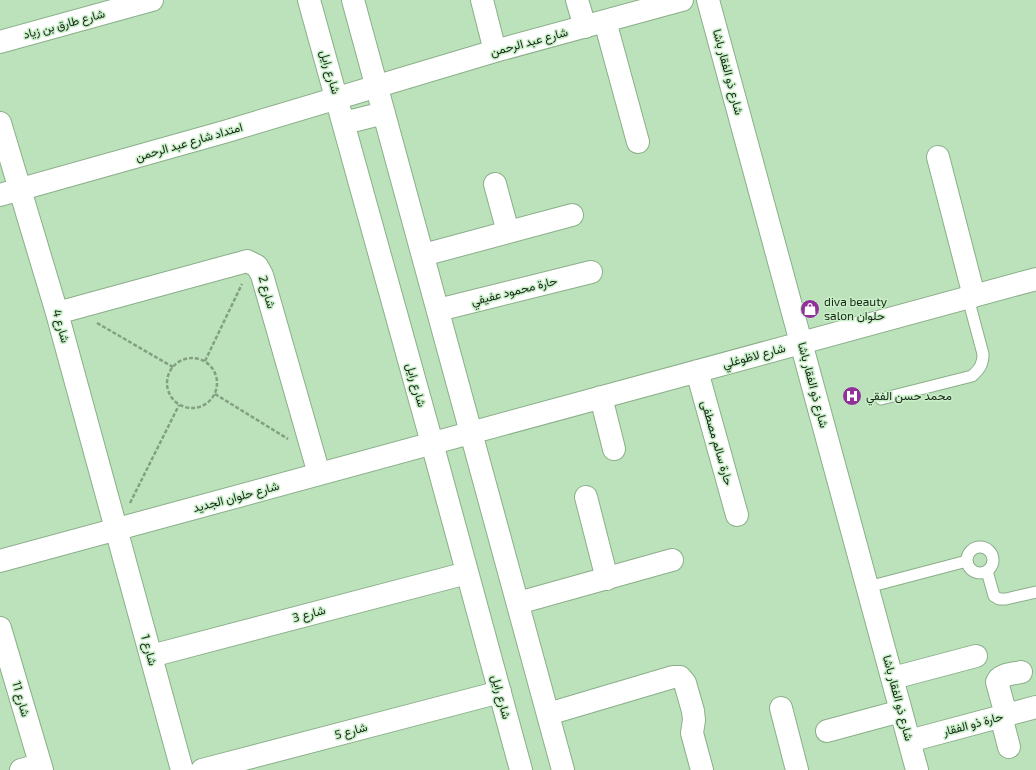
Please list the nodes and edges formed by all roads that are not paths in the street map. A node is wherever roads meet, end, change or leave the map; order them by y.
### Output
1 (152, 0) edge
2 (309, 0) edge
3 (353, 0) edge
4 (482, 0) edge
5 (577, 0) edge
6 (682, 0) edge
7 (708, 0) edge
8 (605, 21) junction
9 (584, 27) junction
10 (0, 42) edge
11 (495, 51) junction
12 (376, 86) junction
13 (337, 98) junction
14 (384, 113) junction
15 (0, 123) edge
16 (344, 123) junction
17 (638, 142) dead end
18 (938, 157) dead end
19 (496, 184) dead end
20 (10, 192) edge
21 (572, 215) dead end
22 (508, 232) junction
23 (422, 255) junction
24 (591, 272) dead end
25 (1036, 279) edge
26 (971, 297) junction
27 (65, 310) junction
28 (438, 310) junction
29 (802, 343) junction
30 (697, 371) junction
31 (601, 397) junction
32 (880, 399) dead end
33 (471, 432) junction
34 (432, 443) junction
35 (614, 449) dead end
36 (316, 465) junction
37 (586, 497) dead end
38 (737, 515) dead end
39 (117, 530) junction
40 (672, 560) dead end
41 (0, 562) edge
42 (967, 562) junction
43 (987, 571) junction
44 (467, 573) junction
45 (607, 579) junction
46 (868, 587) junction
47 (1036, 592) edge
48 (518, 603) junction
49 (0, 628) edge
50 (151, 656) junction
51 (976, 656) dead end
52 (5, 661) edge
53 (1021, 672) dead end
54 (892, 678) junction
55 (500, 692) junction
56 (1036, 707) edge
57 (781, 708) dead end
58 (901, 711) junction
59 (548, 714) junction
60 (1003, 716) junction
61 (827, 731) dead end
62 (909, 741) junction
63 (1009, 747) dead end
64 (34, 768) edge
65 (182, 770) edge
66 (202, 770) edge
67 (520, 770) edge
68 (563, 770) edge
69 (702, 770) edge
70 (798, 770) edge
71 (917, 770) edge

1 - 10 street, شارع طارق بن زياد
2 - 13 street, شارع رايل
3 - 12 street
4 - 11 street
5 - 9 street
6 - 8 street, شارع عبد الرحمن
7 - 29 street, شارع ذو الفقار باشا
8 - 9 street, شارع عبد الرحمن
8 - 17 street
9 - 11 street, شارع عبد الرحمن
11 - 12 street, شارع عبد الرحمن
12 - 13 street, امتداد شارع عبد الرحمن
12 - 14 street
13 - 16 street, شارع رايل
13 - 20 street, امتداد شارع عبد الرحمن
14 - 16 street
14 - 23 street
15 - 20 street, شارع 4
16 - 34 street, شارع رايل
18 - 26 street
19 - 22 street
20 - 27 street, شارع 4
21 - 22 street
22 - 23 street
23 - 28 street
24 - 28 street, حارة محمود عفيفي
25 - 26 street, شارع لاظوغلي
26 - 29 street, شارع لاظوغلي
26 - 32 lane
27 - 36 street, شارع 2
27 - 39 street, شارع 4
28 - 33 street
29 - 30 street, شارع لاظوغلي
29 - 46 street, شارع ذو الفقار باشا
30 - 31 street, شارع لاظوغلي
30 - 38 street, حارة سالم مصطفى
31 - 33 street, شارع لاظوغلي
31 - 35 street
33 - 34 street, شارع حلوان الجديد
33 - 48 street
34 - 36 street, شارع حلوان الجديد
34 - 44 street, شارع رايل
36 - 39 street, شارع حلوان الجديد
37 - 45 street
39 - 41 street, شارع حلوان الجديد
39 - 50 street, شارع 1
40 - 45 street
42 - 43 lane
42 - 43 lane
42 - 46 lane
43 - 47 lane
44 - 50 street, شارع 3
44 - 55 street, شارع رايل
45 - 48 street
46 - 54 street, شارع ذو الفقار باشا
48 - 59 street
49 - 52 street, شارع 11
50 - 65 street, شارع 1
51 - 54 street
52 - 64 street, شارع 11
53 - 60 street
54 - 58 street, شارع ذو الفقار باشا
55 - 66 street, شارع 5
55 - 67 street, شارع رايل
56 - 60 street, حارة ذو الفقار
57 - 70 street
58 - 61 street
58 - 62 street, شارع ذو الفقار باشا
59 - 68 street
59 - 69 street
60 - 62 street, حارة ذو الفقار
60 - 63 street
62 - 71 street, شارع ذو الفقار باشا

